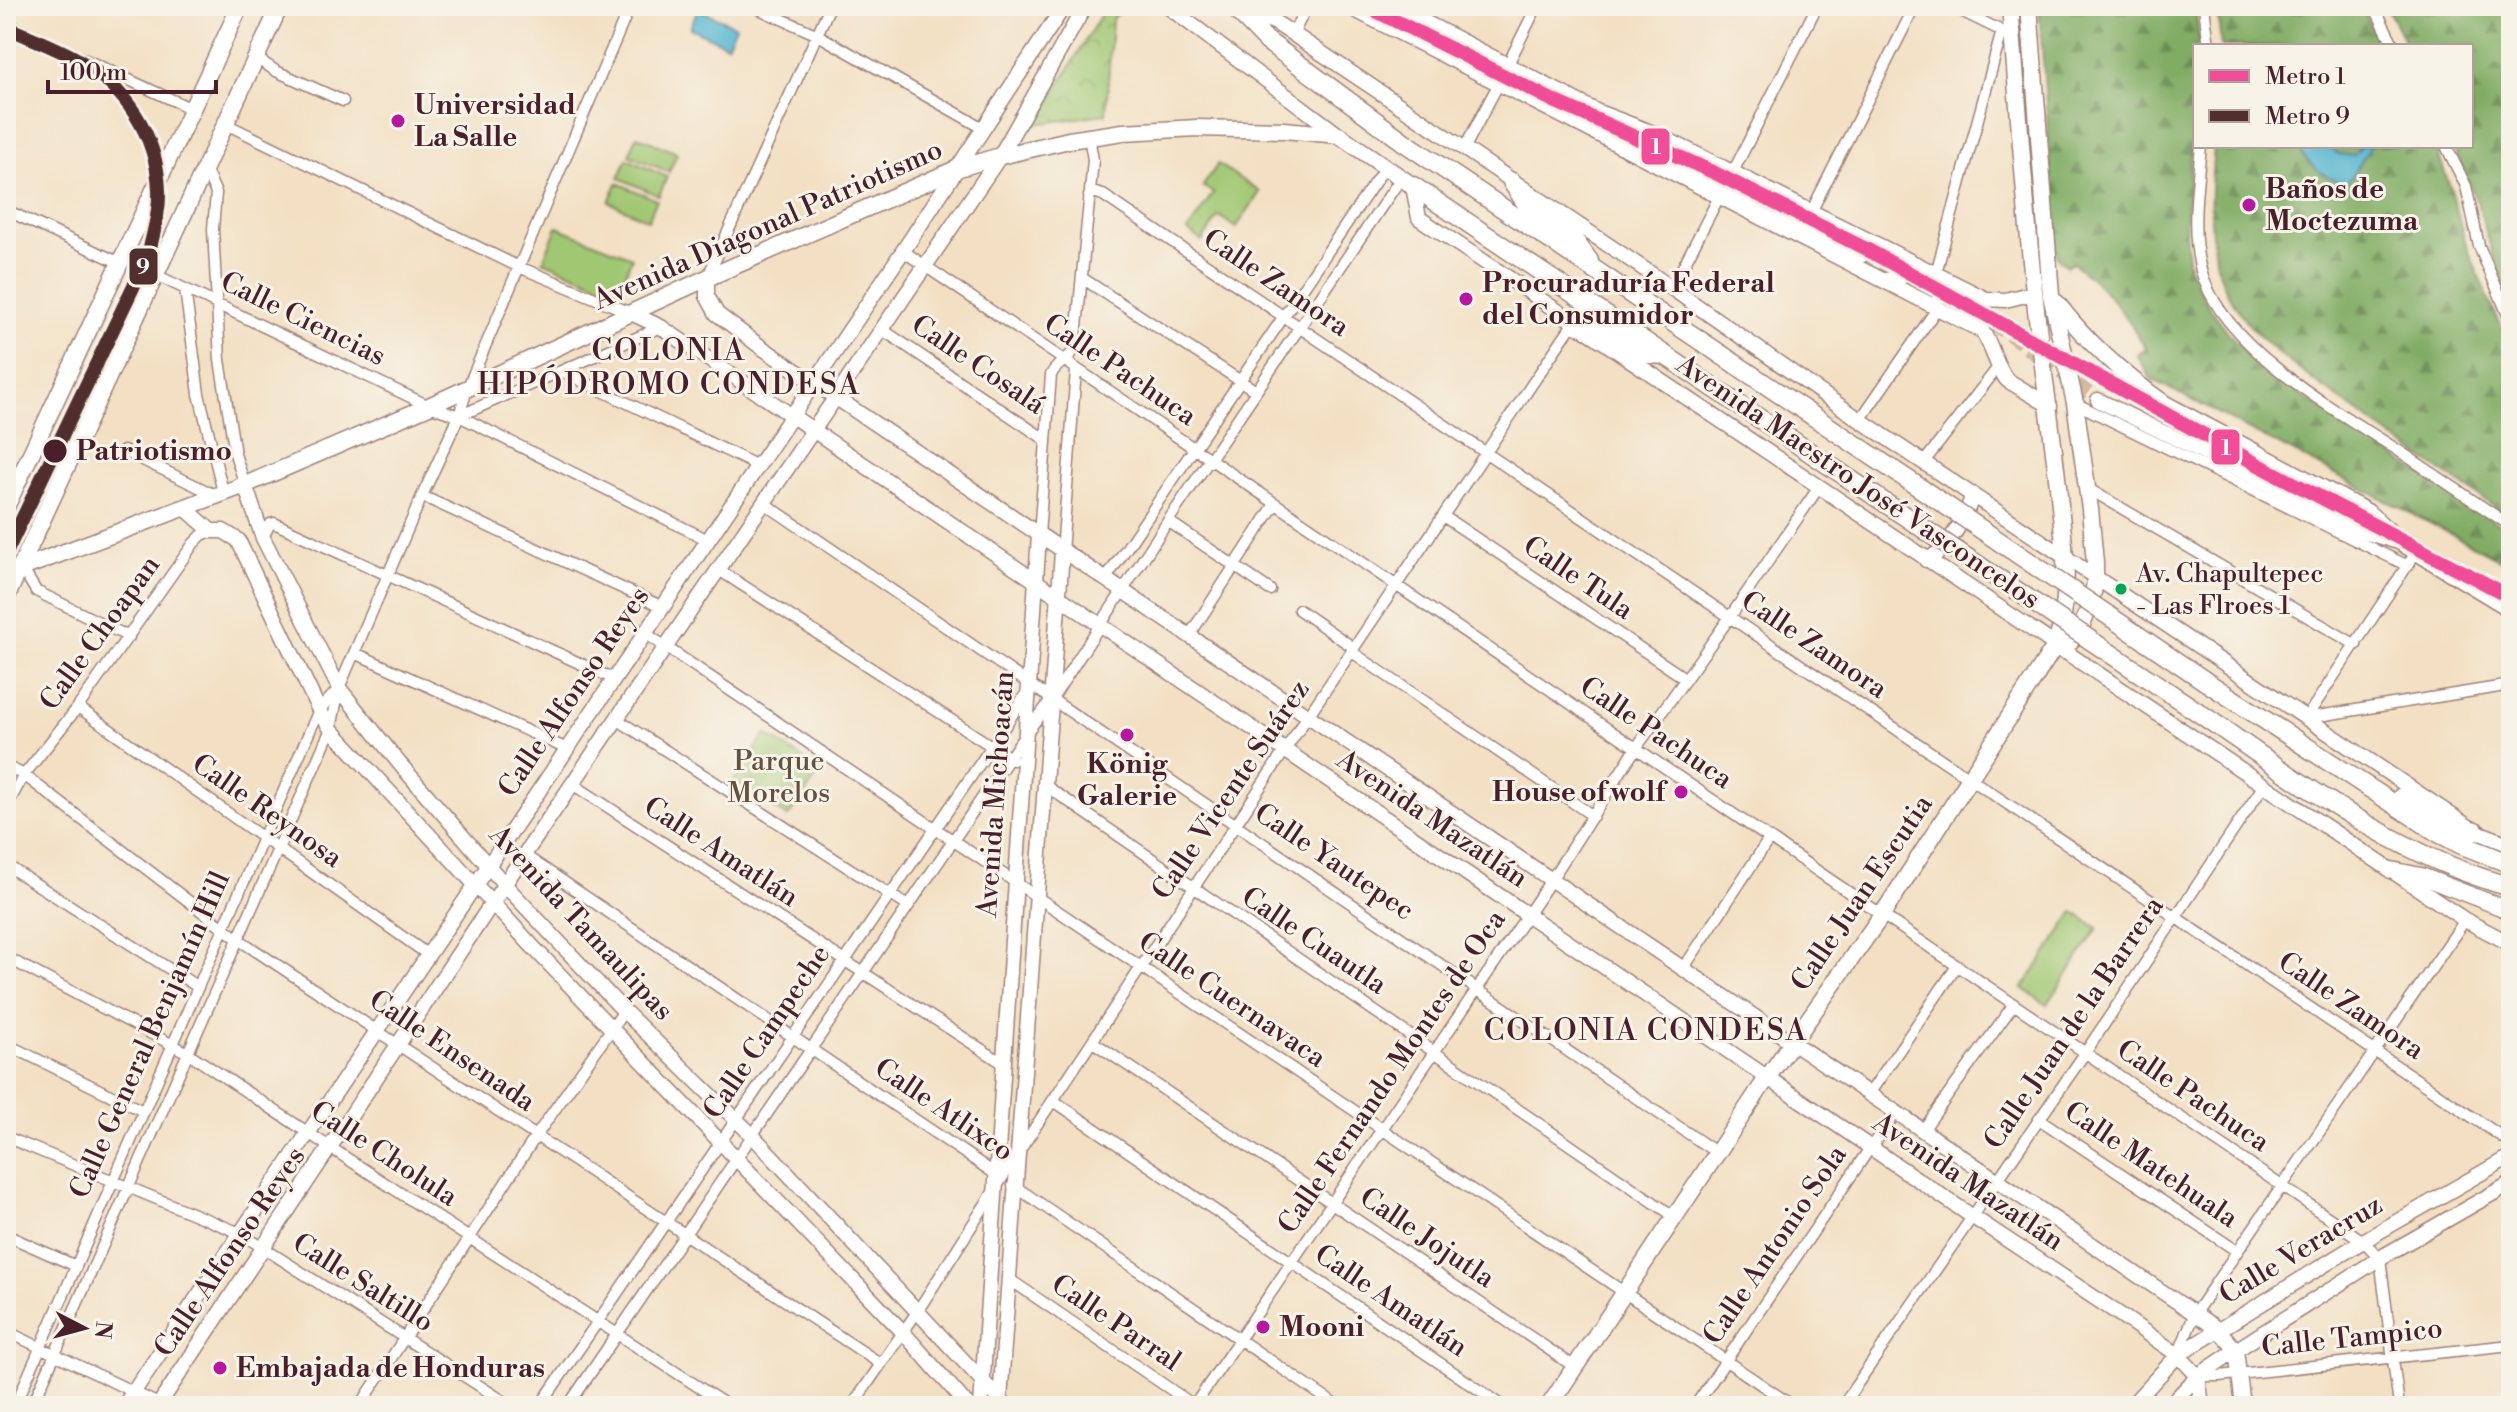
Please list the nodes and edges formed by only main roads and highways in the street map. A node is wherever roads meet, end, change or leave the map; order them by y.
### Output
1 (240, 6) edge
2 (280, 6) edge
3 (1064, 6) edge
4 (1085, 6) edge
5 (1167, 6) edge
6 (1234, 6) edge
7 (1347, 6) edge
8 (1394, 6) edge
9 (2010, 6) edge
10 (2029, 6) edge
11 (1598, 112) junction
12 (1339, 135) junction
13 (1000, 156) junction
14 (956, 169) junction
15 (1407, 182) junction
16 (1512, 182) junction
17 (1862, 255) tunnel mouth
18 (1596, 270) junction
19 (1933, 272) junction
20 (707, 278) junction
21 (1886, 280) junction
22 (2043, 294) junction
23 (631, 313) junction
24 (1576, 324) junction
25 (1667, 355) junction
26 (814, 384) junction
27 (836, 399) junction
28 (2098, 400) tunnel mouth
29 (2050, 406) junction
30 (792, 415) junction
31 (814, 430) junction
32 (245, 485) junction
33 (1972, 494) junction
34 (6, 507) edge
35 (184, 507) junction
36 (1039, 535) junction
37 (263, 538) junction
38 (242, 546) junction
39 (1062, 552) junction
40 (2409, 553) junction
41 (2065, 557) junction
42 (1926, 560) junction
43 (14, 569) edge
44 (2095, 577) junction
45 (1036, 581) junction
46 (1059, 597) junction
47 (6, 598) edge
48 (2511, 609) edge
49 (2059, 649) junction
50 (2377, 794) junction
51 (2475, 831) junction
52 (2511, 845) edge
53 (2511, 864) edge
54 (488, 865) junction
55 (2391, 870) junction
56 (476, 885) junction
57 (505, 885) junction
58 (2511, 887) edge
59 (493, 904) junction
60 (2511, 911) edge
61 (2511, 944) edge
62 (1792, 1042) junction
63 (1767, 1078) junction
64 (2511, 1156) edge
65 (1003, 1182) junction
66 (2511, 1183) edge
67 (2219, 1330) junction
68 (2236, 1350) junction
69 (2178, 1355) junction
70 (2198, 1376) junction
71 (982, 1381) junction
72 (1000, 1404) edge
73 (124, 1406) edge
74 (160, 1406) edge
75 (968, 1406) edge
76 (981, 1406) edge
77 (1549, 1406) edge
78 (2131, 1406) edge
79 (2169, 1406) edge
80 (2202, 1406) edge
81 (2243, 1406) edge

1 - 34 main road
2 - 43 main road
3 - 14 main road, Calle Alfonso Reyes
4 - 13 main road, Calle Alfonso Reyes
5 - 12 main road
6 - 16 main road, Avenida Maestro José Vasconcelos
6 - 18 highway
7 - 21 main road
8 - 11 main road
9 - 22 main road
10 - 22 main road
11 - 17 main road
11 - 19 main road
12 - 13 main road, Avenida Diagonal Patriotismo
12 - 15 main road
13 - 14 main road, Avenida Diagonal Patriotismo
13 - 27 main road, Calle Alfonso Reyes
14 - 20 main road, Avenida Diagonal Patriotismo
14 - 26 main road, Calle Alfonso Reyes
15 - 24 main road, Avenida Maestro José Vasconcelos
15 - 25 highway
16 - 18 highway
16 - 33 main road, Avenida Maestro José Vasconcelos
18 - 50 highway, bridge
19 - 21 main road
19 - 22 main road
20 - 23 main road, Avenida Diagonal Patriotismo
20 - 26 main road, Avenida Mazatlán
21 - 29 main road
22 - 29 main road
22 - 40 main road
22 - 44 main road, Calle Juan Escutia
23 - 30 main road, Avenida Mazatlán
23 - 32 main road, Avenida Diagonal Patriotismo
24 - 25 highway
24 - 42 main road, Avenida Maestro José Vasconcelos
25 - 58 highway, bridge
26 - 27 main road, Avenida Mazatlán
26 - 30 main road, Calle Alfonso Reyes
27 - 31 main road, Calle Alfonso Reyes
27 - 36 main road, Avenida Mazatlán
28 - 40 main road
29 - 41 main road
30 - 31 main road, Avenida Mazatlán
30 - 54 main road, Calle Alfonso Reyes
31 - 45 main road, Avenida Mazatlán
31 - 57 main road, Calle Alfonso Reyes
32 - 35 main road, Avenida Diagonal Patriotismo
32 - 37 main road, Avenida Tamaulipas
33 - 41 main road, Avenida Maestro José Vasconcelos
33 - 42 main road
35 - 38 main road
35 - 43 main road, Avenida Diagonal Patriotismo
36 - 39 main road, Avenida Mazatlán
36 - 45 main road, Avenida Michoacán
37 - 38 main road
37 - 54 main road, Avenida Tamaulipas
38 - 56 main road, Avenida Tamaulipas
39 - 46 main road, Avenida Michoacán
39 - 62 main road, Avenida Mazatlán
40 - 48 main road
41 - 44 main road, Avenida Maestro José Vasconcelos
41 - 49 main road
42 - 49 main road, Avenida Maestro José Vasconcelos
43 - 47 main road
44 - 49 main road, Calle Juan Escutia
44 - 51 main road, Avenida Maestro José Vasconcelos
45 - 46 main road, Avenida Mazatlán
45 - 65 main road, Avenida Michoacán
46 - 63 main road, Avenida Mazatlán
46 - 65 main road, Avenida Michoacán
49 - 55 main road, Avenida Maestro José Vasconcelos
49 - 62 main road, Calle Juan Escutia
50 - 51 highway
50 - 53 highway
51 - 52 main road, Avenida Maestro José Vasconcelos
54 - 56 main road, Calle Alfonso Reyes
54 - 57 main road, Avenida Tamaulipas
55 - 60 main road
55 - 61 main road, Avenida Maestro José Vasconcelos
56 - 59 main road, Avenida Tamaulipas
56 - 73 main road, Calle Alfonso Reyes
57 - 59 main road, Calle Alfonso Reyes
57 - 71 main road, Avenida Tamaulipas
59 - 74 main road, Calle Alfonso Reyes
59 - 75 main road, Avenida Tamaulipas
62 - 63 main road, Calle Juan Escutia
62 - 67 main road, Avenida Mazatlán
63 - 69 main road, Avenida Mazatlán
63 - 77 main road, Calle Juan Escutia
64 - 67 main road, Calle Veracruz
65 - 71 main road, Avenida Michoacán
65 - 72 main road, Avenida Michoacán
66 - 68 main road, Calle Veracruz
67 - 68 main road, Avenida Mazatlán
67 - 69 main road, Calle Veracruz
68 - 70 main road, Calle Veracruz
68 - 81 main road
69 - 70 main road, Avenida Mazatlán
69 - 78 main road, Calle Veracruz
70 - 79 main road, Calle Veracruz
70 - 80 main road
71 - 72 main road, Avenida Tamaulipas
71 - 76 main road, Avenida Michoacán

